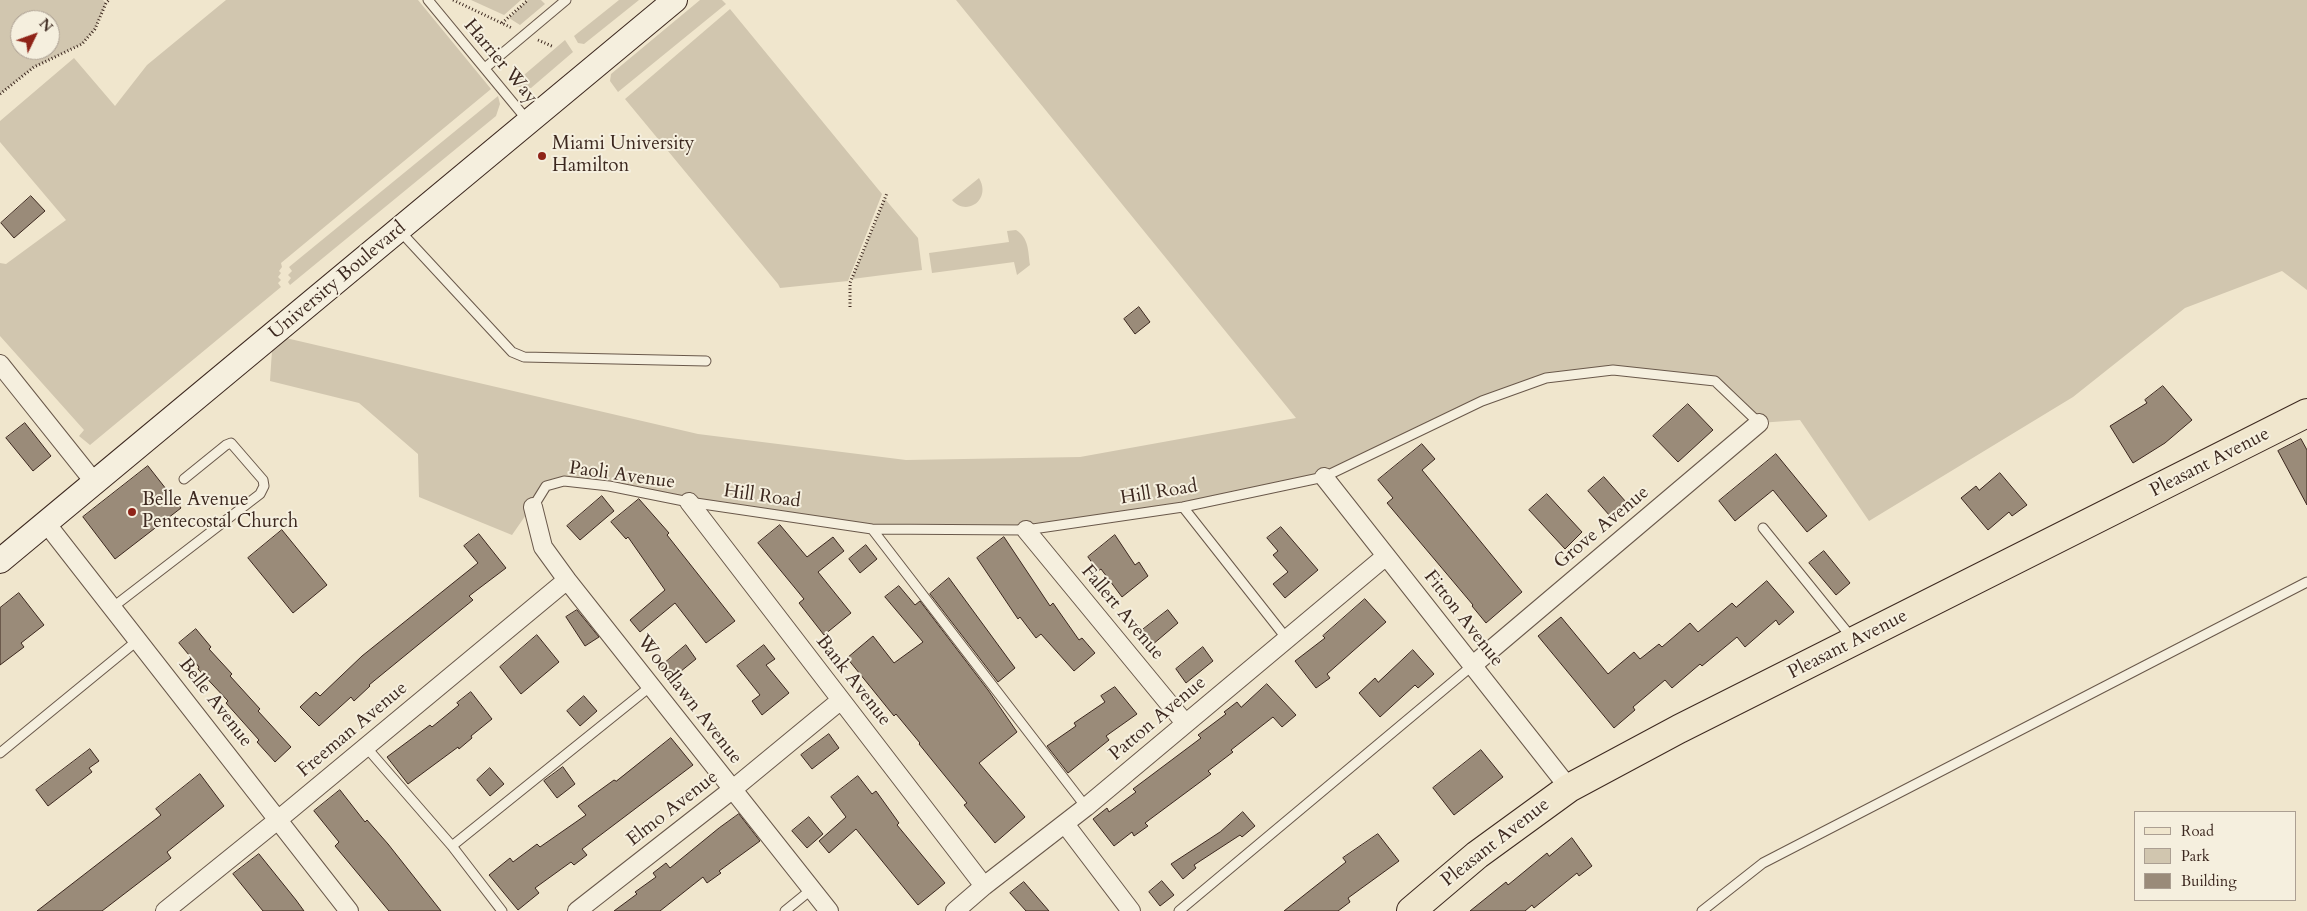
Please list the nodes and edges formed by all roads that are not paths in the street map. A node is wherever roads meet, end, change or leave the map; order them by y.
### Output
1 (428, 0) edge
2 (566, 0) edge
3 (675, 0) edge
4 (484, 68) junction
5 (529, 122) junction
6 (399, 230) junction
7 (706, 361) dead end
8 (1, 367) edge
9 (2307, 413) edge
10 (1759, 423) joint
11 (1324, 477) junction
12 (184, 479) dead end
13 (95, 483) junction
14 (689, 502) junction
15 (533, 507) joint
16 (1183, 507) junction
17 (46, 523) junction
18 (1763, 528) dead end
19 (872, 529) junction
20 (1026, 530) junction
21 (1386, 556) junction
22 (0, 561) edge
23 (567, 580) junction
24 (2307, 582) edge
25 (113, 607) junction
26 (1287, 639) junction
27 (138, 640) junction
28 (1855, 642) junction
29 (1473, 665) junction
30 (651, 686) junction
31 (841, 700) junction
32 (1185, 723) junction
33 (366, 747) junction
34 (0, 753) edge
35 (1569, 788) junction
36 (733, 789) junction
37 (1086, 807) junction
38 (279, 819) junction
39 (1065, 824) junction
40 (452, 846) junction
41 (984, 886) junction
42 (812, 889) junction
43 (172, 909) edge
44 (349, 911) edge
45 (502, 911) edge
46 (577, 911) edge
47 (785, 911) edge
48 (829, 911) edge
49 (955, 911) edge
50 (1131, 911) edge
51 (1179, 911) edge
52 (1411, 911) edge
53 (1702, 911) edge

1 - 4 lane, Harrier Way
2 - 4 lane
3 - 5 street, University Boulevard
4 - 5 lane, Harrier Way
5 - 6 street, University Boulevard
6 - 7 lane
6 - 13 street, University Boulevard
8 - 13 street
9 - 28 main road, Pleasant Avenue
10 - 11 lane, Hill Road
10 - 29 street, Grove Avenue
11 - 16 lane, Hill Road
11 - 21 street, Fitton Avenue
12 - 25 lane
13 - 17 street, University Boulevard
14 - 15 lane, Paoli Avenue
14 - 19 lane, Hill Road
14 - 31 street, Bank Avenue
15 - 23 street, Woodlawn Avenue
16 - 20 lane, Hill Road
16 - 26 lane
17 - 22 street, University Boulevard
17 - 25 street, Belle Avenue
18 - 28 lane
19 - 20 lane, Hill Road
19 - 37 lane
20 - 32 street, Fallert Avenue
21 - 26 street, Patton Avenue
21 - 29 street, Fitton Avenue
23 - 30 street, Woodlawn Avenue
23 - 33 street, Freeman Avenue
24 - 53 lane
25 - 27 street, Belle Avenue
26 - 32 street, Patton Avenue
27 - 34 lane
27 - 38 street, Belle Avenue
28 - 35 main road, Pleasant Avenue
29 - 35 street, Fitton Avenue
29 - 51 lane
30 - 36 street, Woodlawn Avenue
30 - 40 lane
31 - 36 street, Elmo Avenue
31 - 41 street, Bank Avenue
32 - 37 street, Patton Avenue
33 - 38 street, Freeman Avenue
33 - 40 lane
35 - 52 main road, Pleasant Avenue
36 - 42 street, Woodlawn Avenue
36 - 46 street, Elmo Avenue
37 - 39 street, Patton Avenue
38 - 43 street, Freeman Avenue
38 - 44 street, Belle Avenue
39 - 41 street, Patton Avenue
39 - 50 street
40 - 45 lane
41 - 49 street, Patton Avenue
42 - 47 lane
42 - 48 street, Woodlawn Avenue

